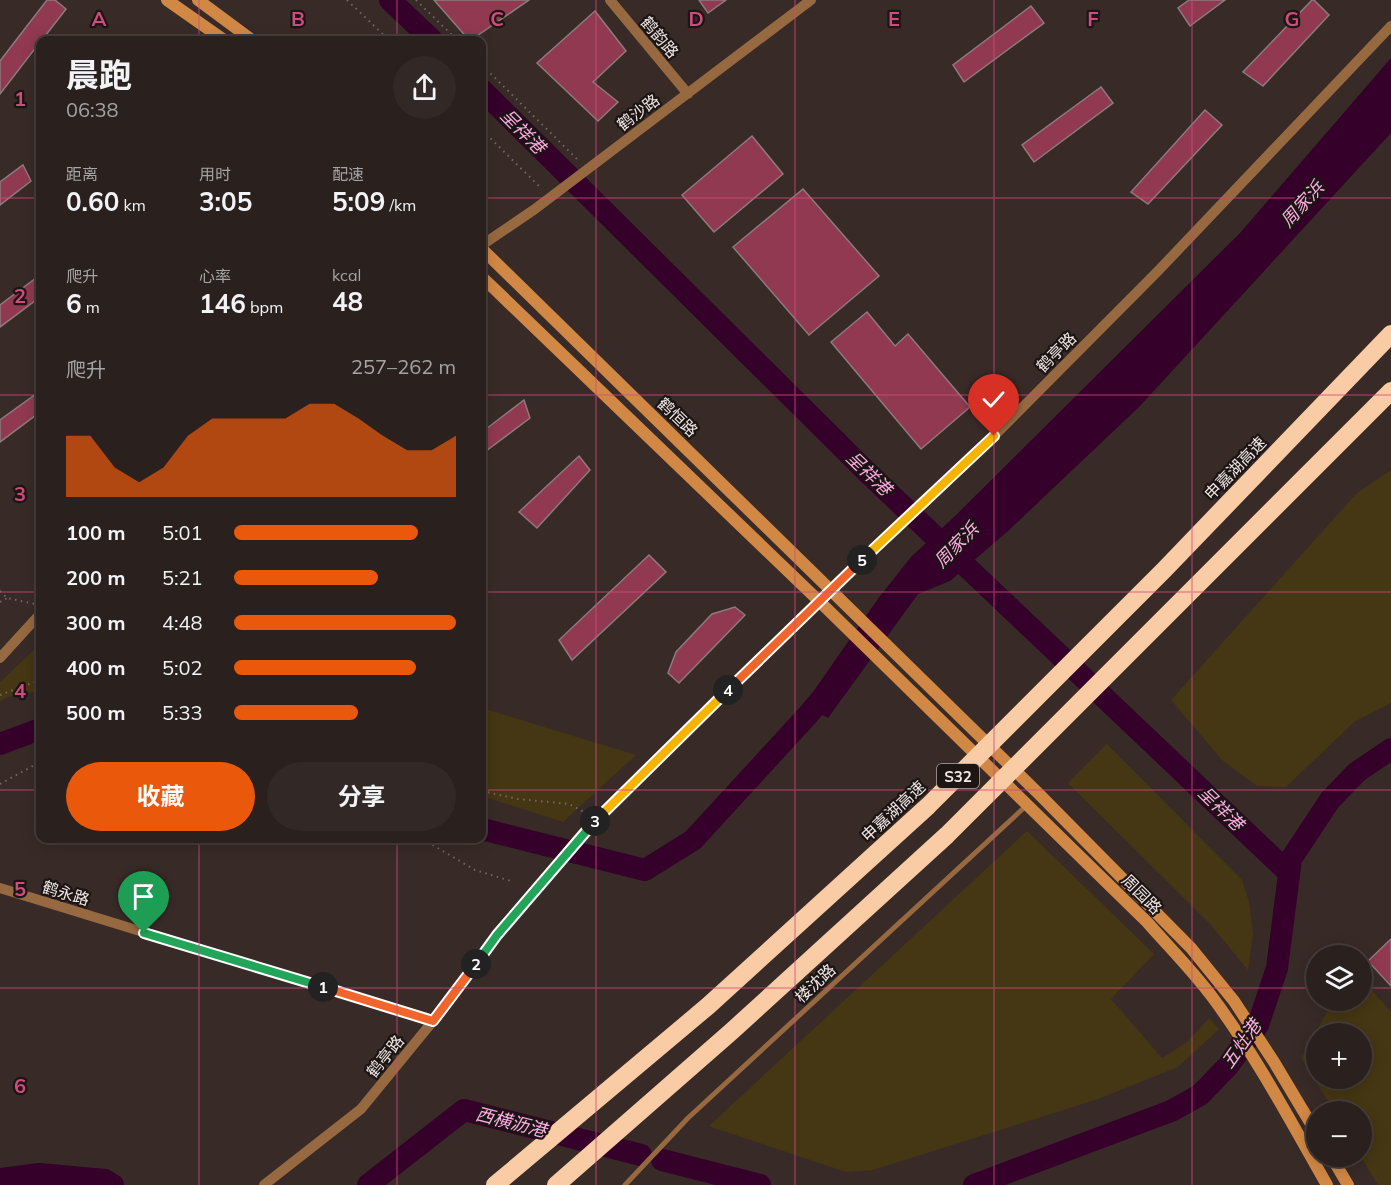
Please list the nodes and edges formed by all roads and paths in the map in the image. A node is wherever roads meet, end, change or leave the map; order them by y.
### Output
1 (167, 0) edge
2 (198, 0) edge
3 (346, 0) edge
4 (416, 0) edge
5 (610, 0) edge
6 (811, 0) edge
7 (1391, 26) edge
8 (218, 36) edge
9 (247, 36) edge
10 (384, 36) edge
11 (453, 36) edge
12 (486, 69) edge
13 (687, 94) junction
14 (486, 134) edge
15 (588, 169) junction
16 (551, 197) junction
17 (486, 244) edge
18 (486, 251) edge
19 (486, 282) edge
20 (1391, 334) edge
21 (1391, 392) edge
22 (831, 589) junction
23 (0, 591) edge
24 (7, 598) junction
25 (819, 601) junction
26 (0, 602) edge
27 (36, 605) edge
28 (850, 609) joint
29 (36, 618) edge
30 (0, 658) edge
31 (36, 682) edge
32 (0, 695) edge
33 (36, 764) edge
34 (0, 784) edge
35 (486, 791) edge
36 (1027, 804) junction
37 (597, 818) junction
38 (428, 843) edge
39 (511, 880) dead end
40 (0, 888) edge
41 (433, 1021) junction
42 (1306, 1116) edge
43 (1337, 1167) edge
44 (264, 1185) edge
45 (495, 1185) edge
46 (556, 1185) edge
47 (625, 1185) edge
48 (1327, 1185) edge
49 (1348, 1185) edge

1 - 8 street
2 - 9 street
3 - 10 path
4 - 11 path
5 - 13 street, 鹤韵路
6 - 13 street, 鹤沙路
7 - 22 street, 鹤亭路
12 - 15 path
13 - 15 street, 鹤沙路
14 - 16 path
15 - 16 street, 鹤沙路
16 - 17 street, 鹤沙路
18 - 22 street, 鹤恒路
19 - 25 street
20 - 45 highway, 申嘉湖高速 / S32, bridge
21 - 46 highway, S32, bridge
22 - 25 street, 鹤亭路
22 - 28 street, 鹤恒路
23 - 24 path
24 - 26 path
24 - 27 path
25 - 36 street, 周园路
25 - 37 street, 鹤亭路
28 - 42 street, 周园路
29 - 30 street
31 - 32 path
33 - 34 path
35 - 37 path
36 - 47 lane, 楼沈路
36 - 48 street, 周园路
37 - 41 street, 鹤亭路
38 - 39 path
40 - 41 street, 鹤永路
41 - 44 street, 鹤亭路
43 - 49 street

